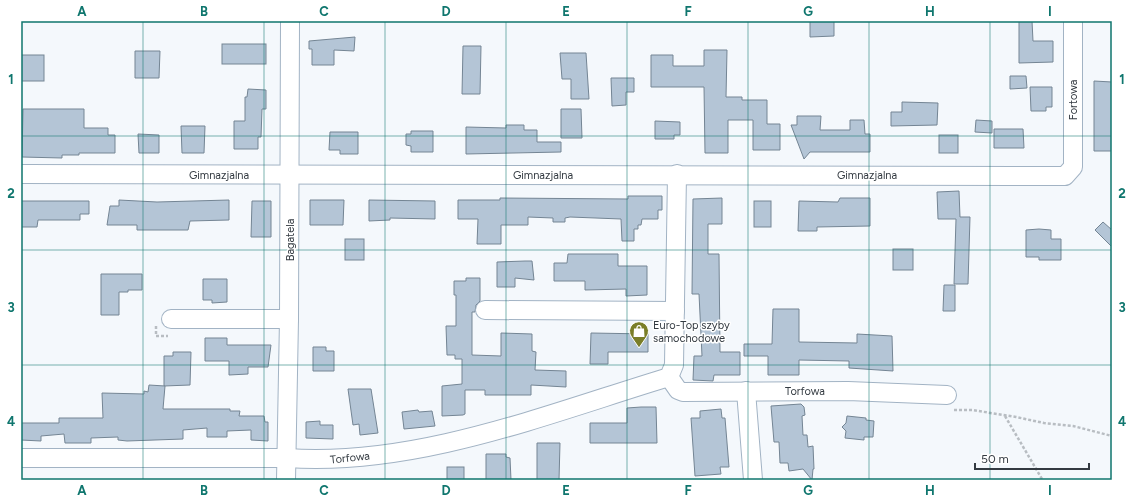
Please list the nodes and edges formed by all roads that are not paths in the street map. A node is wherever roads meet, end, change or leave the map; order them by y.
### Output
1 (290, 21) edge
2 (1074, 21) edge
3 (21, 174) edge
4 (677, 174) junction
5 (290, 175) junction
6 (1064, 176) joint
7 (485, 310) dead end
8 (674, 311) junction
9 (171, 319) dead end
10 (289, 319) junction
11 (669, 377) junction
12 (746, 392) junction
13 (947, 395) road end
14 (21, 458) edge
15 (287, 458) junction
16 (286, 480) edge
17 (753, 480) edge

1 - 5 street, Bagatela
2 - 6 street, Fortowa
3 - 5 street, Gimnazjalna
4 - 5 street, Gimnazjalna
4 - 6 street, Gimnazjalna
4 - 8 street
5 - 10 street, Bagatela
7 - 8 street
8 - 11 street
9 - 10 street
10 - 15 street, Bagatela
11 - 12 street, Torfowa
11 - 15 street, Torfowa
12 - 13 street, Torfowa
12 - 17 street
14 - 15 street, Torfowa
15 - 16 street, Bagatela

